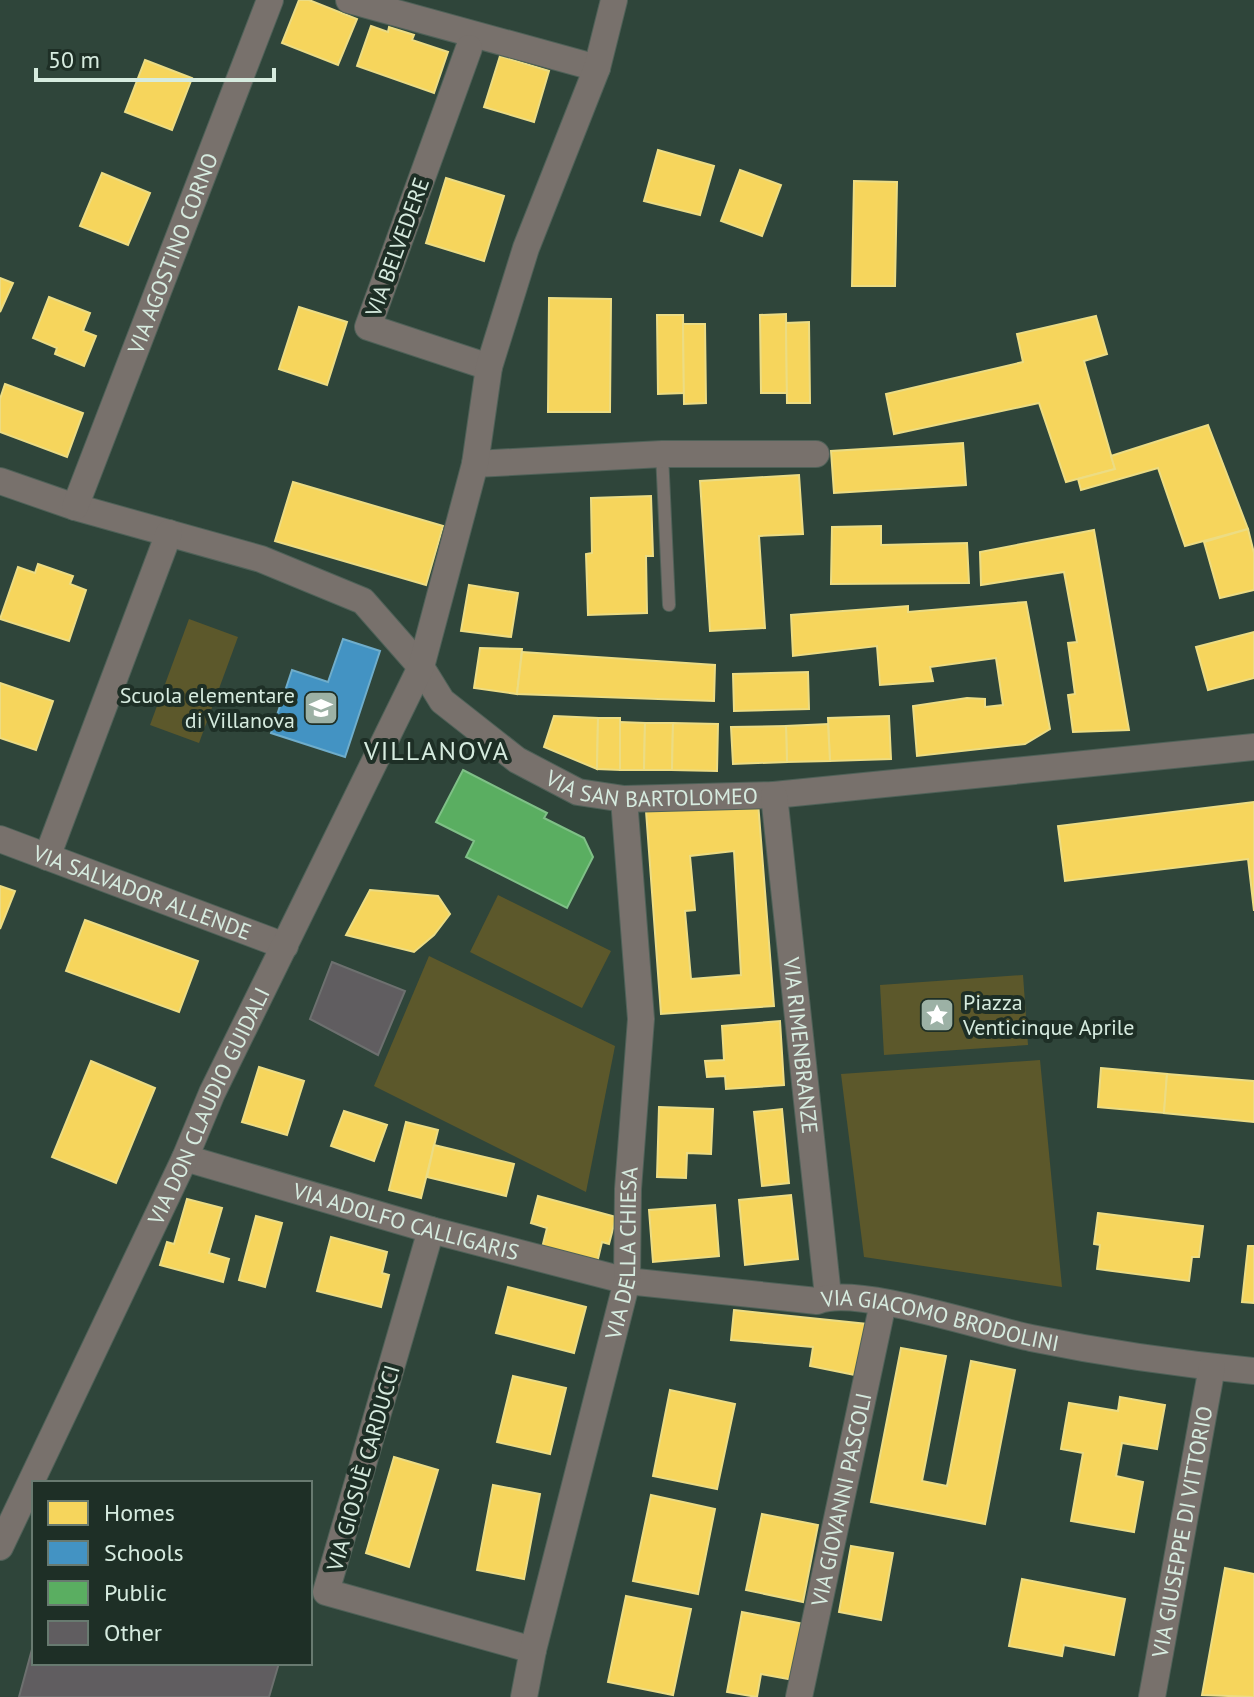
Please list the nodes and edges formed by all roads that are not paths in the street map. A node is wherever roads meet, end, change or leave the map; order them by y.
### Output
1 (270, 0) edge
2 (614, 0) edge
3 (363, 2) edge
4 (469, 48) dead end
5 (597, 68) junction
6 (489, 367) junction
7 (662, 454) junction
8 (816, 454) dead end
9 (475, 464) junction
10 (0, 481) edge
11 (75, 507) junction
12 (169, 533) junction
13 (669, 605) dead end
14 (421, 667) junction
15 (1254, 747) edge
16 (774, 795) junction
17 (624, 799) junction
18 (0, 839) edge
19 (47, 857) junction
20 (285, 946) junction
21 (185, 1158) junction
22 (431, 1230) junction
23 (627, 1281) junction
24 (828, 1296) junction
25 (883, 1303) junction
26 (1212, 1367) junction
27 (1254, 1371) edge
28 (0, 1547) edge
29 (533, 1650) junction
30 (524, 1697) edge
31 (799, 1697) edge
32 (1152, 1697) edge

1 - 11 street, VIA AGOSTINO CORNO
2 - 5 street
3 - 5 street
4 - 6 street, VIA BELVEDERE
5 - 6 street
6 - 9 street
7 - 8 street
7 - 9 street
7 - 13 lane
9 - 14 street
10 - 11 street, VIA SAN BARTOLOMEO
11 - 12 street, VIA SAN BARTOLOMEO
12 - 14 street, VIA SAN BARTOLOMEO
12 - 19 street
14 - 17 street, VIA SAN BARTOLOMEO
14 - 20 street, VIA DON CLAUDIO GUIDALI
15 - 16 street, VIA SAN BARTOLOMEO
16 - 17 street, VIA SAN BARTOLOMEO
16 - 24 street, VIA RIMENBRANZE
17 - 23 street, VIA DELLA CHIESA
18 - 19 street, VIA SALVADOR ALLENDE
19 - 20 street, VIA SALVADOR ALLENDE
20 - 21 street, VIA DON CLAUDIO GUIDALI
21 - 22 street, VIA ADOLFO CALLIGARIS
21 - 28 street, VIA DON CLAUDIO GUIDALI
22 - 23 street, VIA ADOLFO CALLIGARIS
22 - 29 street, VIA GIOSUÈ CARDUCCI
23 - 24 street, VIA GIACOMO BRODOLINI
23 - 29 street, VIA DELLA CHIESA
24 - 25 street, VIA GIACOMO BRODOLINI
25 - 26 street, VIA GIACOMO BRODOLINI
25 - 31 street, VIA GIOVANNI PASCOLI
26 - 27 street, VIA GIACOMO BRODOLINI
26 - 32 street, VIA GIUSEPPE DI VITTORIO
29 - 30 street, VIA DELLA CHIESA

